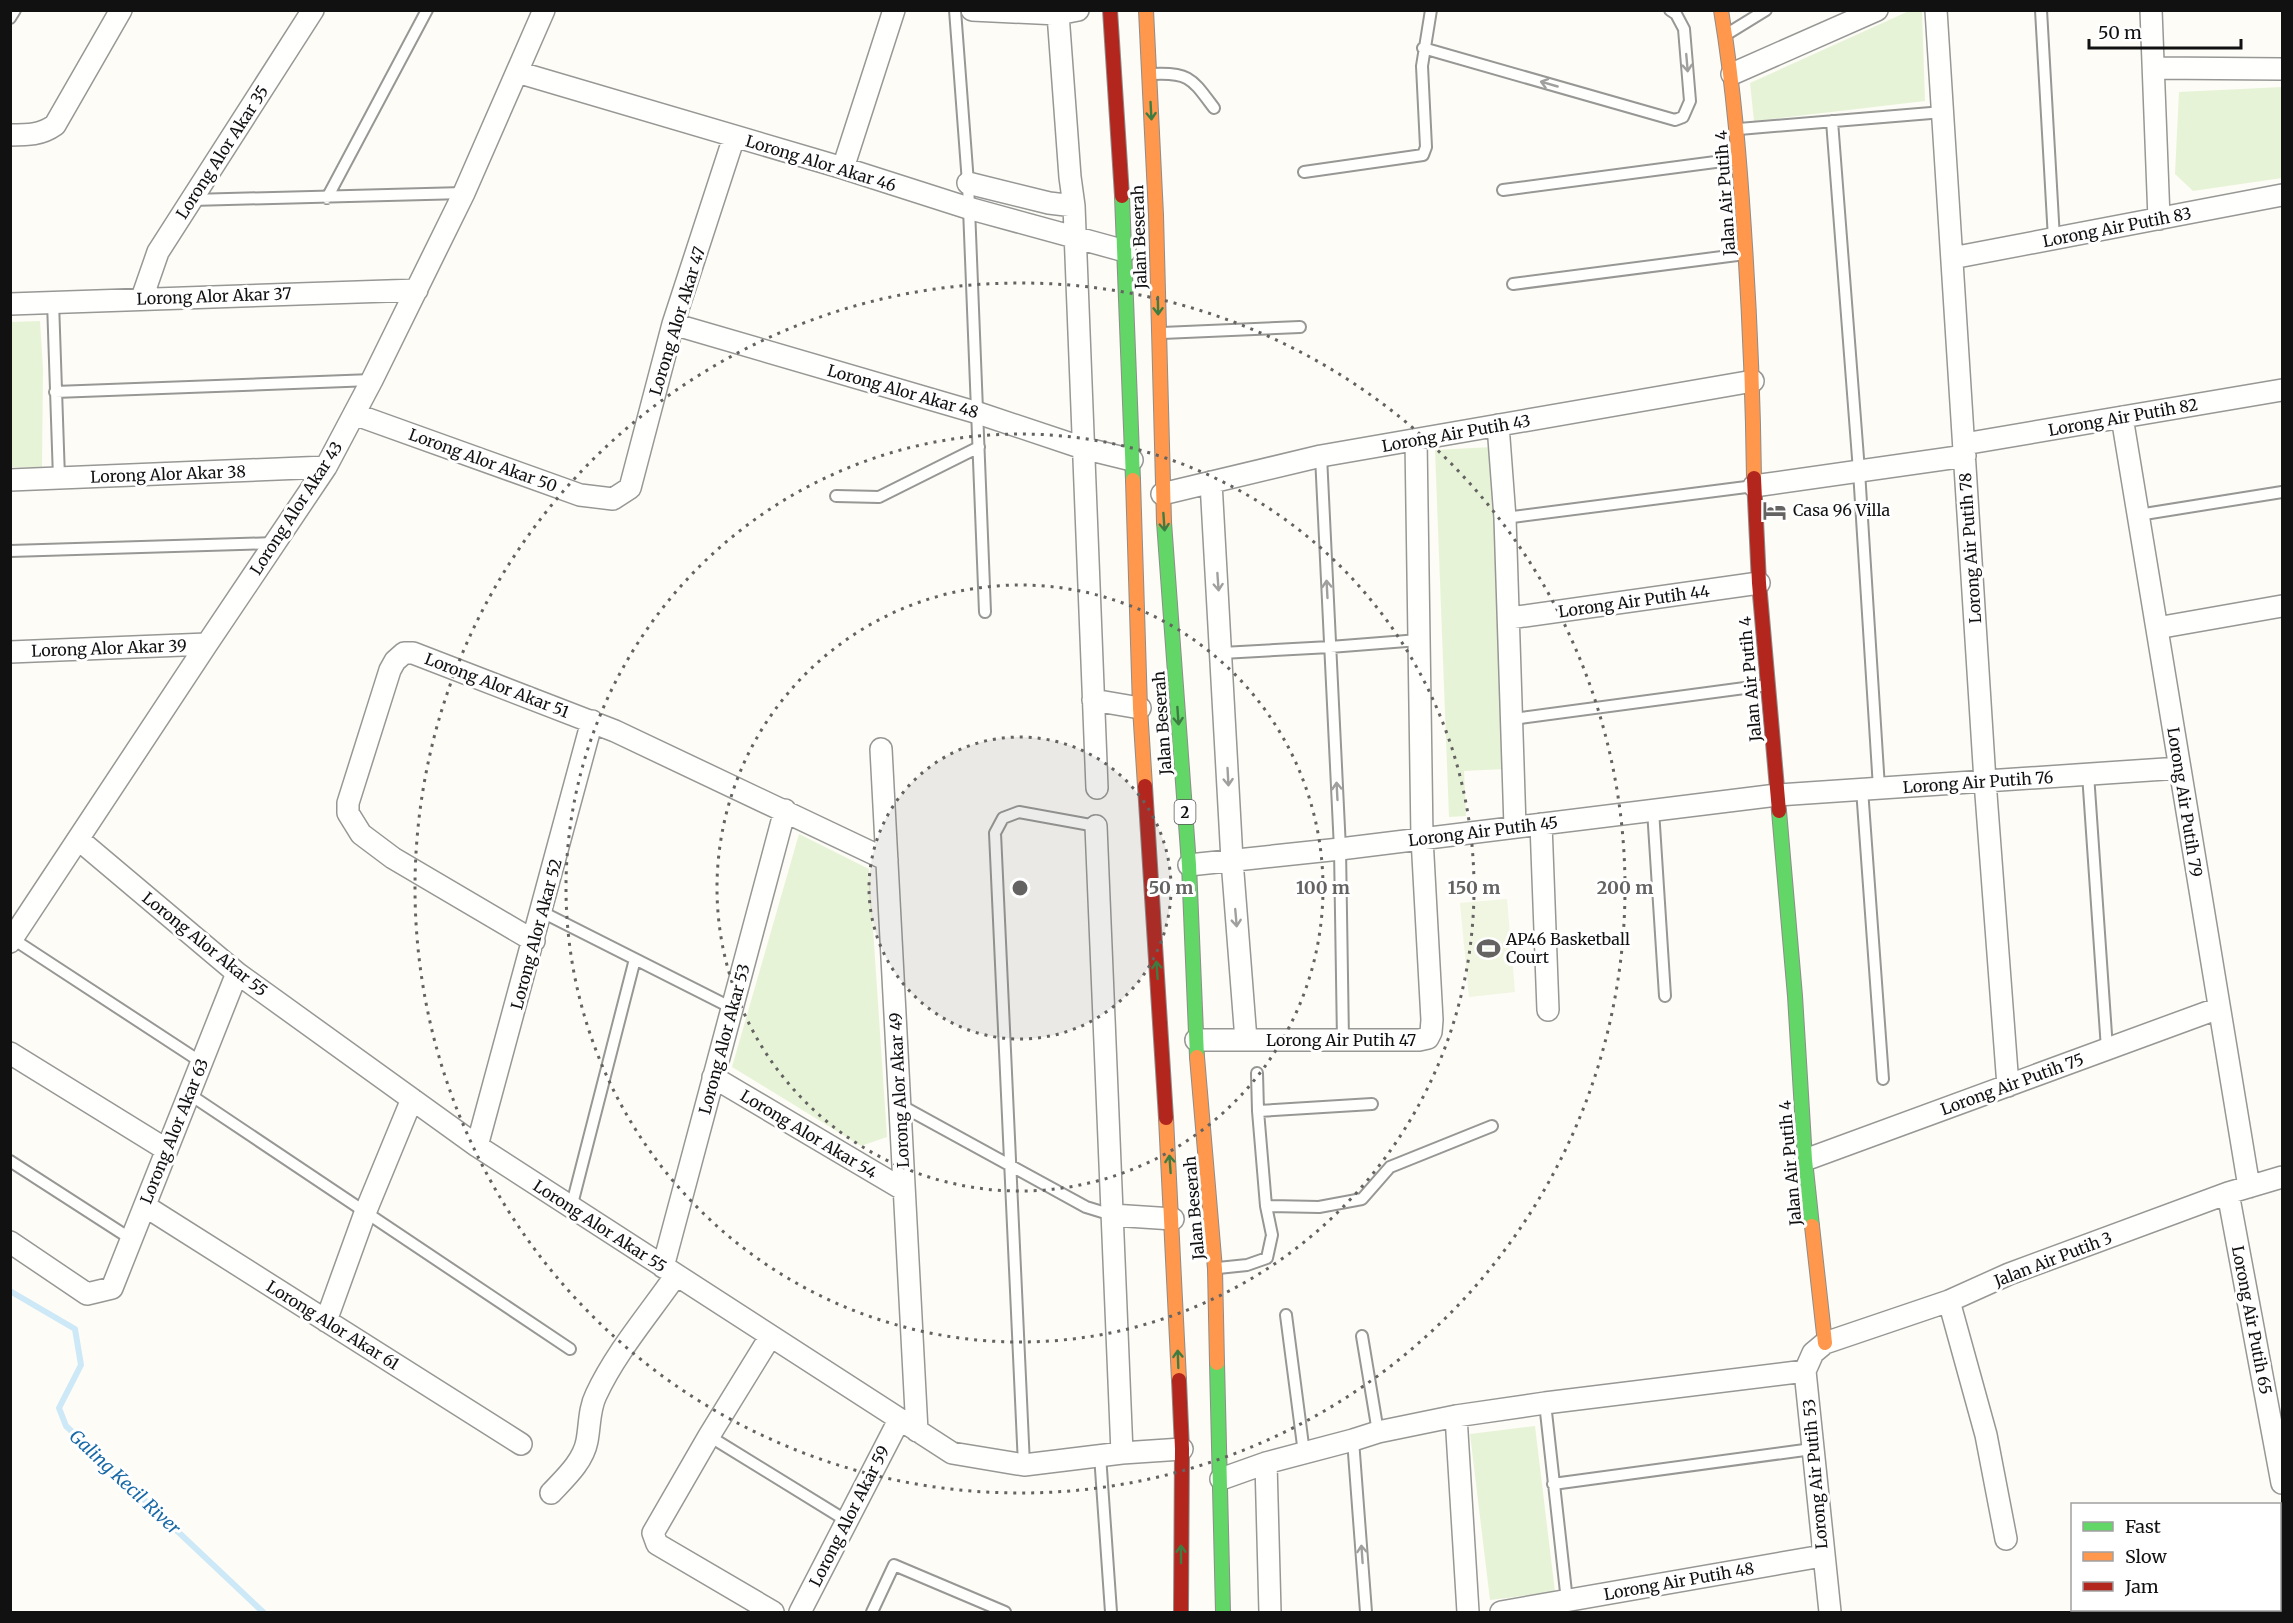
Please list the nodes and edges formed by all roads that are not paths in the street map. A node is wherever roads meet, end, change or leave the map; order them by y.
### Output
1 (15, 10) edge
2 (121, 10) edge
3 (313, 10) edge
4 (428, 10) edge
5 (544, 10) edge
6 (894, 10) edge
7 (955, 10) edge
8 (972, 10) edge
9 (1110, 10) edge
10 (1146, 10) edge
11 (1431, 10) edge
12 (1670, 10) edge
13 (1766, 10) edge
14 (1877, 10) edge
15 (1936, 10) edge
16 (2041, 10) edge
17 (2151, 10) edge
18 (977, 11) edge
19 (1068, 12) edge
20 (10, 18) edge
21 (1722, 18) edge
22 (1423, 48) junction
23 (2155, 68) junction
24 (2283, 69) edge
25 (517, 72) junction
26 (1149, 74) junction
27 (1732, 74) junction
28 (1214, 108) dead end
29 (1943, 112) junction
30 (1832, 121) junction
31 (1738, 129) junction
32 (10, 135) edge
33 (734, 137) junction
34 (1740, 159) junction
35 (843, 168) junction
36 (1304, 172) dead end
37 (968, 183) junction
38 (1503, 189) dead end
39 (464, 192) junction
40 (2283, 195) edge
41 (327, 198) junction
42 (191, 200) junction
43 (1074, 206) junction
44 (968, 208) junction
45 (2159, 219) junction
46 (1076, 237) junction
47 (2054, 239) junction
48 (1125, 251) junction
49 (1746, 254) junction
50 (1952, 258) junction
51 (1513, 284) dead end
52 (417, 290) junction
53 (142, 298) junction
54 (53, 302) junction
55 (10, 304) edge
56 (673, 324) junction
57 (1300, 327) dead end
58 (1158, 333) junction
59 (372, 380) junction
60 (1753, 381) junction
61 (2283, 390) edge
62 (55, 392) junction
63 (978, 413) junction
64 (354, 414) junction
65 (2122, 417) junction
66 (1498, 425) junction
67 (1416, 440) junction
68 (980, 447) junction
69 (1083, 448) junction
70 (1964, 450) junction
71 (1320, 456) junction
72 (1131, 460) junction
73 (326, 467) junction
74 (1859, 471) junction
75 (59, 478) junction
76 (10, 480) edge
77 (1211, 482) junction
78 (1754, 486) junction
79 (2283, 492) edge
80 (1162, 494) junction
81 (836, 496) dead end
82 (613, 499) joint
83 (2138, 515) junction
84 (1506, 518) junction
85 (275, 543) junction
86 (10, 551) edge
87 (1759, 584) junction
88 (2283, 606) edge
89 (985, 612) dead end
90 (1510, 618) junction
91 (2157, 627) junction
92 (1419, 640) junction
93 (207, 644) junction
94 (1330, 647) junction
95 (10, 652) edge
96 (1222, 653) junction
97 (1767, 685) junction
98 (1093, 700) junction
99 (1140, 708) junction
100 (1513, 719) junction
101 (592, 721) junction
102 (881, 749) dead end
103 (2180, 768) junction
104 (2088, 774) junction
105 (1985, 781) junction
106 (1097, 788) dead end
107 (1871, 789) junction
108 (1777, 795) junction
109 (785, 810) junction
110 (1653, 810) junction
111 (1541, 824) junction
112 (1096, 826) joint
113 (1515, 827) junction
114 (1422, 838) junction
115 (78, 839) junction
116 (1340, 849) junction
117 (887, 860) junction
118 (1232, 860) junction
119 (1189, 865) junction
120 (542, 912) junction
121 (18, 917) edge
122 (12, 941) edge
123 (534, 941) junction
124 (635, 959) junction
125 (237, 973) junction
126 (1665, 996) dead end
127 (732, 1008) junction
128 (2219, 1008) junction
129 (1548, 1010) dead end
130 (1196, 1040) junction
131 (1246, 1040) junction
132 (1343, 1040) junction
133 (2107, 1049) junction
134 (10, 1053) edge
135 (201, 1062) junction
136 (1257, 1073) dead end
137 (713, 1077) junction
138 (1883, 1079) dead end
139 (2008, 1086) junction
140 (189, 1094) junction
141 (412, 1099) junction
142 (1372, 1104) dead end
143 (900, 1105) junction
144 (1258, 1111) junction
145 (1492, 1126) dead end
146 (477, 1146) junction
147 (166, 1150) junction
148 (1804, 1160) junction
149 (10, 1161) edge
150 (1011, 1164) junction
151 (2283, 1177) edge
152 (2249, 1187) junction
153 (904, 1190) junction
154 (2228, 1193) junction
155 (145, 1206) junction
156 (1266, 1206) junction
157 (571, 1208) junction
158 (365, 1213) junction
159 (1112, 1215) junction
160 (1173, 1219) junction
161 (131, 1239) junction
162 (10, 1242) edge
163 (1215, 1269) junction
164 (669, 1271) junction
165 (1949, 1301) junction
166 (1286, 1316) dead end
167 (326, 1321) junction
168 (1362, 1336) dead end
169 (770, 1337) junction
170 (1825, 1343) junction
171 (570, 1349) dead end
172 (1805, 1371) junction
173 (1545, 1403) junction
174 (1456, 1416) junction
175 (899, 1420) junction
176 (917, 1431) junction
177 (1378, 1432) junction
178 (709, 1436) junction
179 (1353, 1440) junction
180 (521, 1444) dead end
181 (1182, 1449) junction
182 (1812, 1449) junction
183 (1122, 1453) junction
184 (1304, 1453) junction
185 (1100, 1455) junction
186 (1266, 1463) junction
187 (1024, 1465) junction
188 (1221, 1479) junction
189 (2283, 1483) edge
190 (1553, 1484) junction
191 (551, 1493) dead end
192 (847, 1521) junction
193 (2006, 1539) dead end
194 (1822, 1556) junction
195 (1567, 1601) junction
196 (773, 1612) edge
197 (800, 1612) edge
198 (872, 1612) edge
199 (1005, 1612) edge
200 (1111, 1612) edge
201 (1181, 1612) edge
202 (1223, 1612) edge
203 (1270, 1612) edge
204 (1366, 1612) edge
205 (1468, 1612) edge
206 (1501, 1612) edge
207 (1830, 1612) edge

1 - 20 lane
2 - 32 street
3 - 42 street, Lorong Alor Akar 35
4 - 41 lane
5 - 25 street, Lorong Alor Akar 43
6 - 35 street
7 - 37 lane
8 - 18 street
9 - 48 main road, Jalan Beserah
10 - 26 main road, Jalan Beserah / 2
11 - 22 lane
12 -> 22 lane
13 - 21 lane
14 - 27 street
15 - 29 street, Lorong Air Putih 78
16 - 47 lane
17 - 23 street
18 - 19 street
19 - 43 street
21 - 27 main road, Jalan Air Putih 4
22 - 36 lane
23 - 24 street
23 - 45 street
25 - 33 street, Lorong Alor Akar 46
25 - 39 street, Lorong Alor Akar 43
26 - 28 lane
26 -> 58 main road, Jalan Beserah / 2
27 - 31 main road, Jalan Air Putih 4
29 - 30 lane
29 - 50 street, Lorong Air Putih 78
30 - 31 lane
30 - 74 lane
31 - 34 main road, Jalan Air Putih 4
33 - 35 street, Lorong Alor Akar 46
33 - 56 street, Lorong Alor Akar 47
34 - 38 lane
34 - 49 main road, Jalan Air Putih 4
35 - 44 street, Lorong Alor Akar 46
37 - 43 street
37 - 44 lane
39 - 41 lane
39 - 52 street, Lorong Alor Akar 43
40 - 45 street, Lorong Air Putih 83
41 - 42 lane
42 - 53 street, Lorong Alor Akar 35
43 - 46 street
44 - 46 street, Lorong Alor Akar 46
44 - 63 lane
45 - 47 street, Lorong Air Putih 83
46 - 48 street, Lorong Alor Akar 46
46 - 69 street
47 - 50 street, Lorong Air Putih 83
48 - 72 main road, Jalan Beserah
49 - 51 lane
49 - 60 main road, Jalan Air Putih 4
50 - 70 street, Lorong Air Putih 78
52 - 53 street, Lorong Alor Akar 37
52 - 59 street, Lorong Alor Akar 43
53 - 54 street, Lorong Alor Akar 37
54 - 55 street, Lorong Alor Akar 37
54 - 62 lane
56 - 63 street, Lorong Alor Akar 48
56 - 82 street, Lorong Alor Akar 47
57 - 58 lane
58 - 80 main road, Jalan Beserah / 2
59 - 62 lane
59 - 64 street, Lorong Alor Akar 43
60 - 66 street, Lorong Air Putih 43
60 - 78 main road, Jalan Air Putih 4
61 - 65 street, Lorong Air Putih 82
62 - 75 lane
63 - 68 lane
63 - 69 street, Lorong Alor Akar 48
64 - 73 street, Lorong Alor Akar 43
64 - 82 street, Lorong Alor Akar 50
65 - 70 street, Lorong Air Putih 82
65 - 83 street, Lorong Air Putih 79
66 - 67 street, Lorong Air Putih 43
66 - 84 street
67 - 71 street, Lorong Air Putih 43
67 - 92 street
68 - 81 lane
68 - 89 lane
69 - 72 street, Lorong Alor Akar 48
69 - 98 street
70 - 74 street, Lorong Air Putih 82
70 - 105 street, Lorong Air Putih 78
71 - 77 street, Lorong Air Putih 43
94 -> 71 lane
72 - 99 main road, Jalan Beserah
73 - 75 street, Lorong Alor Akar 38
73 - 85 street, Lorong Alor Akar 43
74 - 78 street, Lorong Air Putih 82
74 - 107 lane
75 - 76 street, Lorong Alor Akar 38
77 - 80 street, Lorong Air Putih 43
77 -> 96 street
78 - 84 lane
78 - 87 main road, Jalan Air Putih 4
79 - 83 lane
80 -> 119 main road, Jalan Beserah / 2
83 - 91 street, Lorong Air Putih 79
84 - 90 street
85 - 86 lane
85 - 93 street, Lorong Alor Akar 43
87 - 90 street, Lorong Air Putih 44
87 - 97 main road, Jalan Air Putih 4
88 - 91 street
90 - 100 street
91 - 103 street, Lorong Air Putih 79
92 - 94 lane
92 - 114 street
93 - 95 street, Lorong Alor Akar 39
93 - 115 street, Lorong Alor Akar 43
94 - 96 lane
116 -> 94 lane
96 -> 118 street
97 - 100 lane
97 - 108 main road, Jalan Air Putih 4
98 - 99 street
98 - 106 street
160 -> 99 main road, Jalan Beserah
100 - 113 street
101 - 109 street, Lorong Alor Akar 51
101 - 120 street, Lorong Alor Akar 52
101 - 123 street, Lorong Alor Akar 51
102 - 117 street, Lorong Alor Akar 49
103 - 104 street, Lorong Air Putih 76
103 - 128 street, Lorong Air Putih 79
104 - 105 street, Lorong Air Putih 76
104 - 133 lane
105 - 107 street, Lorong Air Putih 76
105 - 139 street, Lorong Air Putih 78
107 - 108 street, Lorong Air Putih 76
107 - 138 lane
108 - 110 street, Lorong Air Putih 45
108 - 148 main road, Jalan Air Putih 4
109 - 117 street, Lorong Alor Akar 51
109 - 127 street, Lorong Alor Akar 53
110 - 111 street, Lorong Air Putih 45
110 - 126 lane
111 - 113 street, Lorong Air Putih 45
111 - 129 street
112 - 150 lane
112 - 159 street
113 - 114 street, Lorong Air Putih 45
114 - 116 street, Lorong Air Putih 45
114 - 132 street, Lorong Air Putih 47
115 - 121 street, Lorong Alor Akar 43
115 - 125 street, Lorong Alor Akar 55
116 - 118 street, Lorong Air Putih 45
116 - 132 lane
117 - 143 street, Lorong Alor Akar 49
118 - 119 street, Lorong Air Putih 45
118 -> 131 street
119 - 130 main road, Jalan Beserah / 2
120 - 123 street, Lorong Alor Akar 52
120 - 124 lane
121 - 122 street, Lorong Alor Akar 43
122 - 135 lane
123 - 146 street, Lorong Alor Akar 52
124 - 127 lane
124 - 157 lane
125 - 135 street, Lorong Alor Akar 63
125 - 141 street, Lorong Alor Akar 55
127 - 137 street, Lorong Alor Akar 53
128 - 133 street, Lorong Air Putih 75
128 - 152 street, Lorong Air Putih 79
130 - 131 street, Lorong Air Putih 47
130 - 163 main road, Jalan Beserah / 2
131 - 132 street, Lorong Air Putih 47
133 - 139 street, Lorong Air Putih 75
134 - 147 street
135 - 140 street, Lorong Alor Akar 63
136 - 144 lane
137 - 153 street, Lorong Alor Akar 54
137 - 164 street, Lorong Alor Akar 53
139 - 148 street, Lorong Air Putih 75
140 - 147 street, Lorong Alor Akar 63
140 - 158 lane
141 - 146 street, Lorong Alor Akar 55
141 - 158 street
142 - 144 lane
143 - 150 lane
143 - 153 street, Lorong Alor Akar 49
144 - 156 lane
145 - 156 lane
146 - 157 street, Lorong Alor Akar 55
147 - 155 street, Lorong Alor Akar 63
148 - 170 main road, Jalan Air Putih 4
149 - 161 lane
150 - 159 lane
150 - 187 lane
151 - 152 street, Jalan Air Putih 3
152 - 154 street, Jalan Air Putih 3
153 - 176 street, Lorong Alor Akar 49
154 - 165 street, Jalan Air Putih 3
154 - 189 street, Lorong Air Putih 65
155 - 161 street, Lorong Alor Akar 63
155 - 167 street, Lorong Alor Akar 61
156 - 163 lane
157 - 164 street, Lorong Alor Akar 55
158 - 167 street
158 - 171 lane
159 - 160 street
159 - 183 street
181 -> 160 main road, Jalan Beserah
161 - 162 street, Lorong Alor Akar 63
163 - 188 main road, Jalan Beserah / 2
164 - 169 street, Lorong Alor Akar 55
164 - 191 street
165 - 170 street, Jalan Air Putih 3
165 - 193 street
166 - 184 lane
167 - 180 street, Lorong Alor Akar 61
168 - 177 lane
169 - 175 street, Lorong Alor Akar 55
169 - 178 street
170 - 172 street
172 - 173 street
172 - 182 street, Lorong Air Putih 53
173 - 174 street
173 - 190 lane
174 - 177 street
174 - 205 street
175 - 176 street, Lorong Alor Akar 55
175 - 192 street, Lorong Alor Akar 59
176 - 187 street, Lorong Alor Akar 55
177 - 179 street
178 - 192 lane
178 - 196 street
179 - 184 street
204 -> 179 lane
181 - 183 street, Lorong Alor Akar 55
201 -> 181 main road, Jalan Beserah
182 - 190 lane
182 - 194 street, Lorong Air Putih 53
183 - 185 street, Lorong Alor Akar 55
184 - 186 street
185 - 187 street, Lorong Alor Akar 55
185 - 200 lane
186 - 188 street
186 - 203 street
188 - 202 main road, Jalan Beserah / 2
190 - 195 lane
192 - 197 street, Lorong Alor Akar 59
194 - 195 street, Lorong Air Putih 48
194 - 207 street, Lorong Air Putih 53
195 - 206 street, Lorong Air Putih 48
198 - 199 lane

